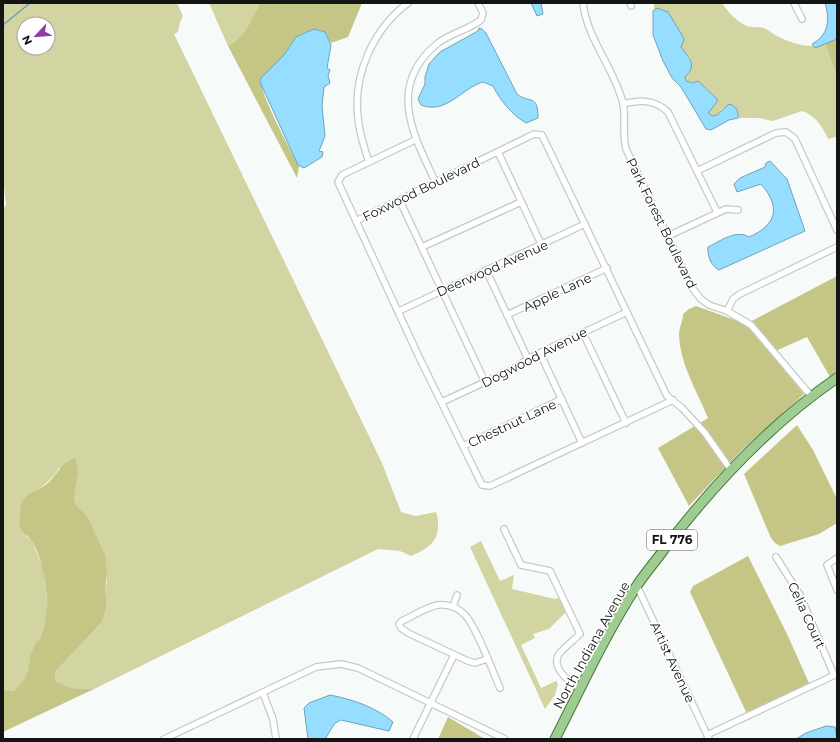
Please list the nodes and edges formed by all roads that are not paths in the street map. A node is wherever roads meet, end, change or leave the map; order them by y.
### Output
1 (408, 3) edge
2 (478, 3) edge
3 (583, 3) edge
4 (794, 3) edge
5 (802, 19) dead end
6 (623, 104) junction
7 (415, 140) junction
8 (498, 152) junction
9 (369, 162) junction
10 (697, 170) junction
11 (436, 183) junction
12 (400, 201) junction
13 (521, 202) junction
14 (738, 210) dead end
15 (717, 212) junction
16 (356, 221) junction
17 (585, 224) junction
18 (837, 230) edge
19 (668, 236) junction
20 (542, 246) junction
21 (422, 247) junction
22 (837, 247) edge
23 (607, 268) junction
24 (486, 270) junction
25 (442, 290) junction
26 (399, 311) junction
27 (727, 311) junction
28 (627, 312) junction
29 (507, 315) junction
30 (583, 333) junction
31 (540, 353) junction
32 (528, 359) junction
33 (837, 378) edge
34 (485, 382) junction
35 (812, 397) junction
36 (562, 399) junction
37 (673, 400) junction
38 (442, 402) junction
39 (626, 423) junction
40 (582, 443) junction
41 (463, 446) junction
42 (731, 470) junction
43 (504, 529) dead end
44 (776, 557) dead end
45 (837, 558) edge
46 (637, 586) junction
47 (837, 590) edge
48 (457, 595) dead end
49 (453, 607) junction
50 (454, 655) junction
51 (487, 659) junction
52 (836, 674) edge
53 (500, 688) dead end
54 (580, 689) junction
55 (263, 692) junction
56 (431, 703) junction
57 (173, 737) edge
58 (708, 737) edge
59 (164, 739) edge
60 (276, 739) edge
61 (413, 739) edge
62 (505, 739) edge
63 (555, 739) edge

1 - 9 street
2 - 7 street
3 - 6 street, Park Forest Boulevard
4 - 5 street
6 - 10 street
6 - 19 street, Park Forest Boulevard
7 - 9 street
7 - 11 street
8 - 11 street, Foxwood Boulevard
8 - 13 street
8 - 17 street, Foxwood Boulevard
9 - 16 street
10 - 15 street
10 - 18 street
11 - 12 street, Foxwood Boulevard
12 - 16 street, Foxwood Boulevard
12 - 21 street
13 - 20 street
13 - 21 street
14 - 15 street
15 - 19 street
16 - 26 street, Foxwood Boulevard
17 - 20 street, Deerwood Avenue
17 - 23 street, Foxwood Boulevard
19 - 27 street, Park Forest Boulevard
20 - 24 street, Deerwood Avenue
21 - 25 street
22 - 27 street
23 - 28 street, Foxwood Boulevard
23 - 29 street, Apple Lane
24 - 25 street, Deerwood Avenue
24 - 29 street
25 - 26 street, Deerwood Avenue
25 - 34 street
26 - 38 street, Foxwood Boulevard
27 - 35 street, Park Forest Boulevard
28 - 30 street, Dogwood Avenue
28 - 37 street, Foxwood Boulevard
29 - 32 street
30 - 31 street, Dogwood Avenue
30 - 39 street
31 - 32 street, Dogwood Avenue
31 - 36 street
32 - 34 street, Dogwood Avenue
33 - 35 main road, North Indiana Avenue / FL 776
34 - 38 street, Dogwood Avenue
35 - 42 main road, North Indiana Avenue / FL 776
36 - 40 street
36 - 41 street, Chestnut Lane
37 - 39 street, Foxwood Boulevard
37 - 42 street, Foxwood Boulevard
38 - 41 street, Foxwood Boulevard
39 - 40 street, Foxwood Boulevard
40 - 41 street, Foxwood Boulevard
42 - 46 main road, North Indiana Avenue / FL 776
43 - 54 street
44 - 52 street, Celia Court
45 - 47 street
46 - 54 main road, North Indiana Avenue / FL 776
46 - 58 street, Artist Avenue
48 - 49 street
49 - 50 street
49 - 51 street
50 - 51 street
50 - 56 street
51 - 53 street
52 - 58 street
54 - 63 main road, North Indiana Avenue / FL 776
55 - 56 street
55 - 57 street
55 - 60 street
56 - 61 street
56 - 62 street
57 - 59 street

